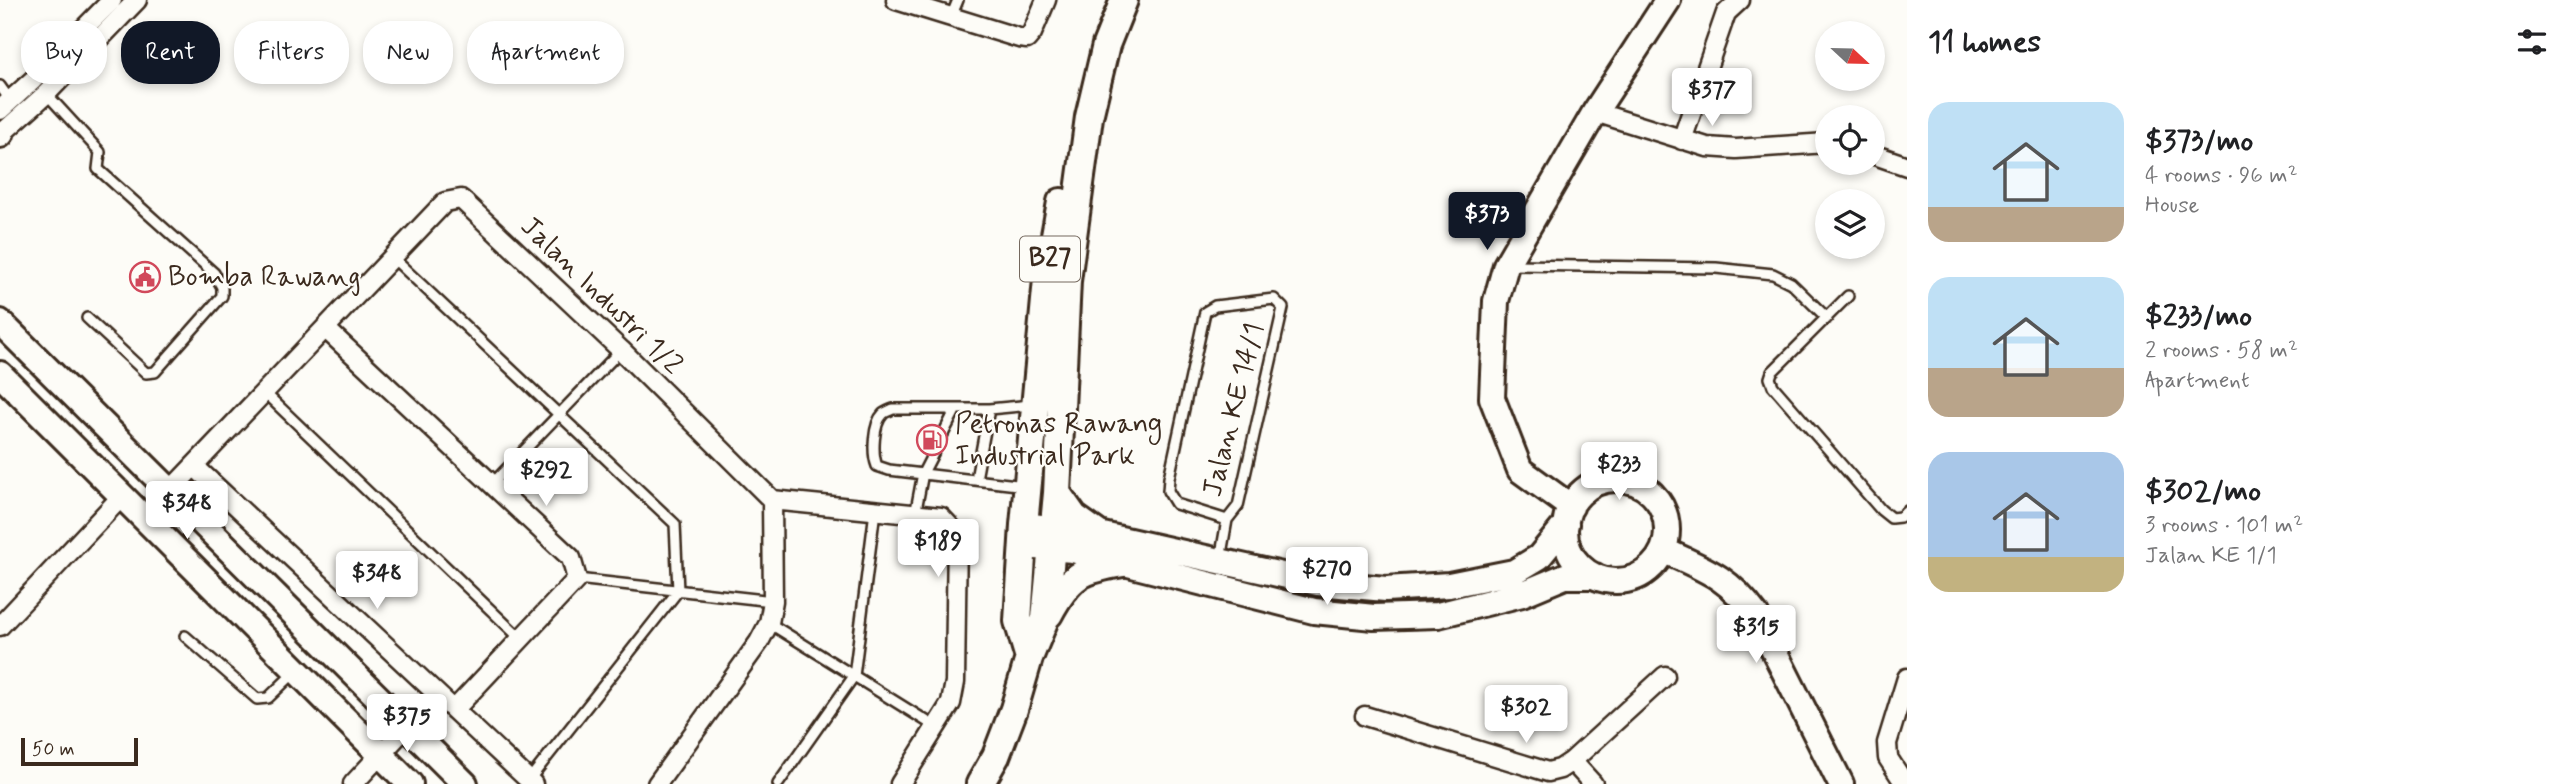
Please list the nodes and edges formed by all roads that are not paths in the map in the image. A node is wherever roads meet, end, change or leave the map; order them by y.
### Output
1 (112, 0) edge
2 (137, 0) edge
3 (897, 0) edge
4 (957, 0) edge
5 (1046, 0) edge
6 (1110, 0) edge
7 (1124, 0) edge
8 (1668, 0) edge
9 (1740, 0) edge
10 (951, 17) junction
11 (91, 21) edge
12 (27, 84) edge
13 (37, 84) edge
14 (46, 93) junction
15 (3, 99) edge
16 (1595, 112) junction
17 (0, 135) edge
18 (1682, 140) junction
19 (1815, 144) edge
20 (1885, 158) edge
21 (1907, 166) edge
22 (392, 257) junction
23 (1506, 265) junction
24 (1848, 296) dead end
25 (87, 318) dead end
26 (1827, 318) junction
27 (0, 322) edge
28 (325, 328) junction
29 (621, 350) junction
30 (0, 374) edge
31 (264, 392) junction
32 (1036, 405) junction
33 (956, 409) junction
34 (989, 409) junction
35 (559, 414) junction
36 (194, 466) junction
37 (923, 473) junction
38 (976, 479) junction
39 (492, 484) junction
40 (1027, 486) junction
41 (169, 492) junction
42 (1057, 493) junction
43 (122, 496) junction
44 (772, 500) junction
45 (875, 511) junction
46 (1907, 511) edge
47 (915, 514) junction
48 (1568, 516) junction
49 (1227, 520) junction
50 (1098, 534) junction
51 (1024, 535) junction
52 (1054, 538) junction
53 (1663, 550) junction
54 (1219, 561) junction
55 (1123, 563) junction
56 (1595, 576) junction
57 (577, 579) junction
58 (677, 591) junction
59 (773, 601) junction
60 (1045, 619) junction
61 (769, 623) junction
62 (0, 626) edge
63 (185, 636) dead end
64 (521, 639) junction
65 (1029, 658) junction
66 (296, 671) junction
67 (854, 676) junction
68 (1665, 676) dead end
69 (1907, 678) edge
70 (454, 710) junction
71 (1365, 716) dead end
72 (406, 727) junction
73 (936, 727) junction
74 (380, 755) junction
75 (1572, 761) junction
76 (531, 782) edge
77 (353, 784) edge
78 (410, 784) edge
79 (465, 784) edge
80 (657, 784) edge
81 (778, 784) edge
82 (900, 784) edge
83 (980, 784) edge
84 (1593, 784) edge
85 (1841, 784) edge
86 (1905, 784) edge

1 - 11 street
2 - 14 street
3 - 10 street
4 - 10 lane
5 - 10 street
6 - 32 main road, B27
7 - 42 main road, B27
8 - 16 street
9 - 18 street
12 - 15 street
13 - 14 lane
14 - 17 street
14 - 25 lane
16 - 18 street
16 - 23 street
18 - 19 street
20 - 21 street
22 - 28 street, Jalan Industri 1/2
22 - 29 street, Jalan Industri 1/2
22 - 35 lane
23 - 26 lane
23 - 48 street
24 - 26 lane
26 - 46 lane
27 - 41 street
28 - 31 street, Jalan Industri 1/2
28 - 39 street
29 - 35 lane
29 - 44 street, Jalan Industri 1/2
30 - 43 street
31 - 36 street, Jalan Industri 1/2
31 - 64 lane
32 - 34 lane
32 - 40 main road, B27
33 - 34 lane
33 - 37 lane
33 - 37 lane
34 - 38 lane
35 - 39 lane
35 - 58 lane
36 - 41 street, Jalan Industri 1/2
36 - 70 street
37 - 38 lane
37 - 47 lane
38 - 40 lane
39 - 57 street
40 - 51 main road, B27
41 - 72 street
42 - 50 main road
42 - 52 main road, B27
43 - 62 street
43 - 66 street
44 - 45 street
44 - 59 street
45 - 47 street
45 - 67 lane
47 - 73 street
48 - 53 street
48 - 54 street
48 - 56 street
49 - 49 lane, Jalan KE 14/1
49 - 54 lane, Jalan KE 14/1
50 - 52 street
50 - 54 street
51 - 52 street
51 - 65 main road, B27
52 - 55 street
52 - 60 main road, B27
53 - 56 street
53 - 85 street
55 - 56 street
55 - 60 main road
57 - 58 lane
57 - 64 street
58 - 59 lane
58 - 76 lane
59 - 61 street
60 - 65 main road, B27
61 - 67 lane
61 - 80 street
63 - 66 lane
64 - 70 street
65 - 83 main road, B27
66 - 74 street
67 - 73 lane
67 - 81 lane
68 - 75 street
69 - 86 street
70 - 76 street
71 - 75 street
72 - 74 street
72 - 79 street
73 - 82 street
74 - 77 street
74 - 78 street
75 - 84 street

